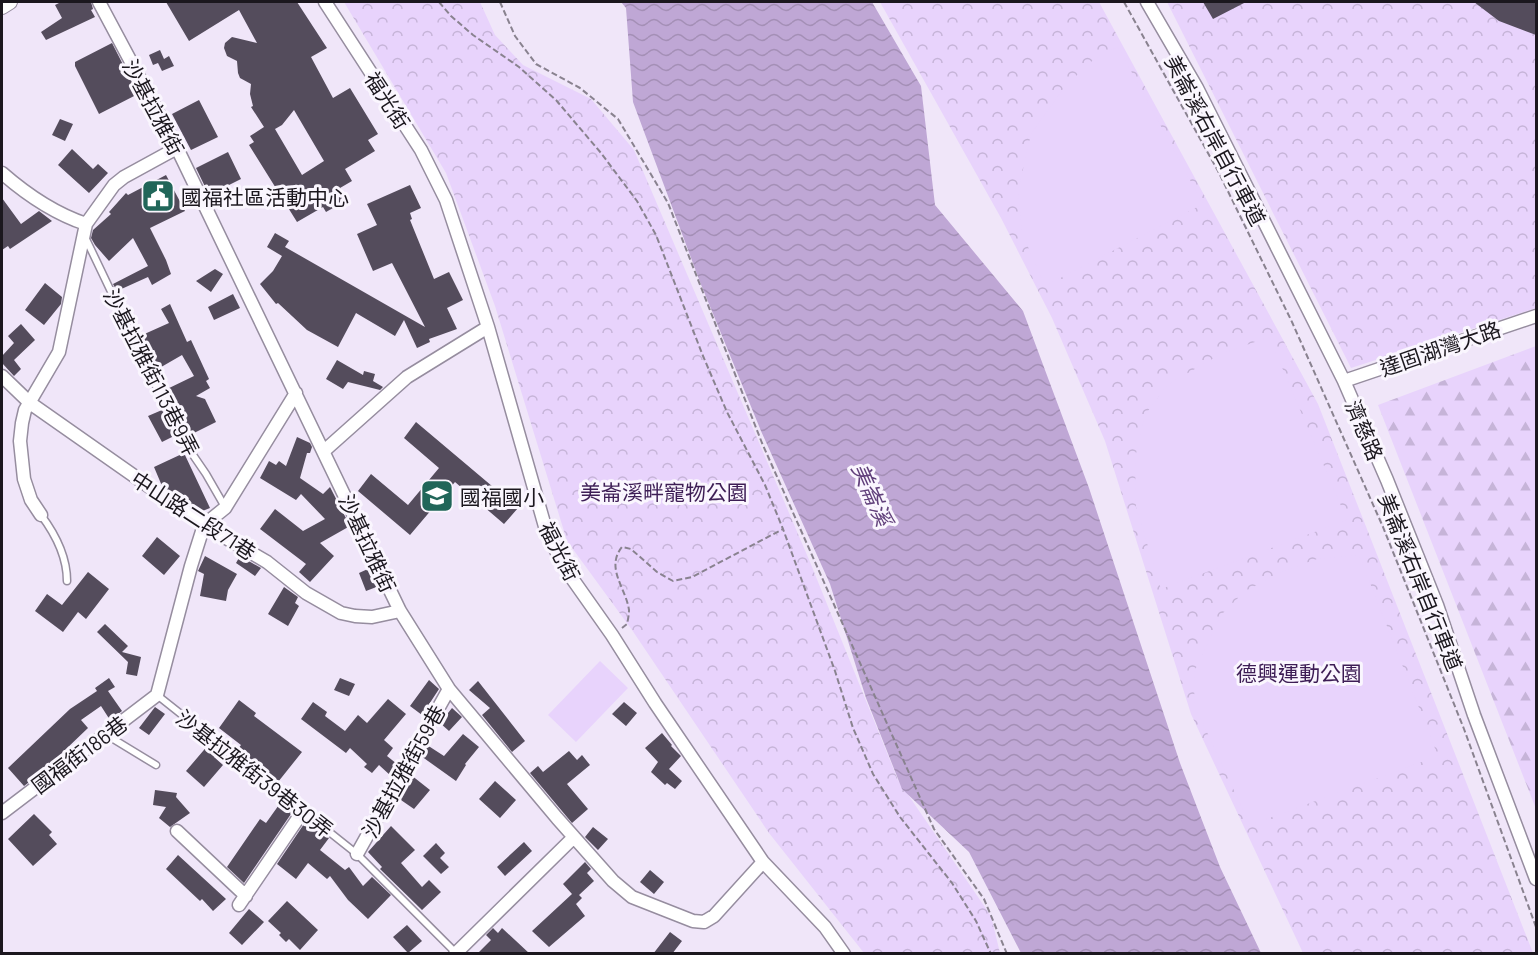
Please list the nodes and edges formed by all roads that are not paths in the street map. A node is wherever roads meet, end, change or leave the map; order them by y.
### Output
1 (10, 2) edge
2 (99, 2) edge
3 (325, 2) edge
4 (1147, 2) edge
5 (2, 7) edge
6 (177, 148) junction
7 (2, 173) edge
8 (85, 229) junction
9 (1536, 316) edge
10 (488, 327) junction
11 (2, 376) edge
12 (1344, 381) junction
13 (296, 393) junction
14 (30, 403) junction
15 (324, 451) junction
16 (225, 508) junction
17 (41, 514) joint
18 (204, 525) junction
19 (67, 582) dead end
20 (400, 610) junction
21 (449, 689) junction
22 (157, 695) junction
23 (105, 734) junction
24 (156, 765) dead end
25 (303, 811) junction
26 (2, 813) edge
27 (177, 831) dead end
28 (574, 837) junction
29 (357, 854) junction
30 (763, 862) junction
31 (1536, 879) edge
32 (455, 953) edge
33 (844, 954) edge

1 - 5 street
2 - 6 street, 沙基拉雅街
3 - 10 street, 福光街
4 - 12 street, 濟慈路
6 - 8 street
6 - 13 street, 沙基拉雅街
7 - 8 street
8 - 14 street
8 - 16 lane, 沙基拉雅街113巷9弄
9 - 12 street, 達固湖灣大路
10 - 15 street
10 - 30 street, 福光街
11 - 14 street, 中山路二段71巷
12 - 31 street, 濟慈路
13 - 15 street, 沙基拉雅街
13 - 16 street
14 - 17 street
14 - 18 street, 中山路二段71巷
15 - 20 street, 沙基拉雅街
16 - 18 street
17 - 19 lane
18 - 20 street, 中山路二段71巷
18 - 22 street
20 - 21 street, 沙基拉雅街
21 - 28 street, 沙基拉雅街
21 - 29 street, 沙基拉雅街59巷
22 - 23 street, 國福街186巷
22 - 25 lane, 沙基拉雅街39巷30弄
23 - 24 lane
23 - 26 street, 國福街186巷
25 - 27 street
25 - 29 lane, 沙基拉雅街39巷30弄
28 - 30 street, 沙基拉雅街
28 - 32 street
29 - 32 lane, 沙基拉雅街39巷30弄
30 - 33 street, 福光街

